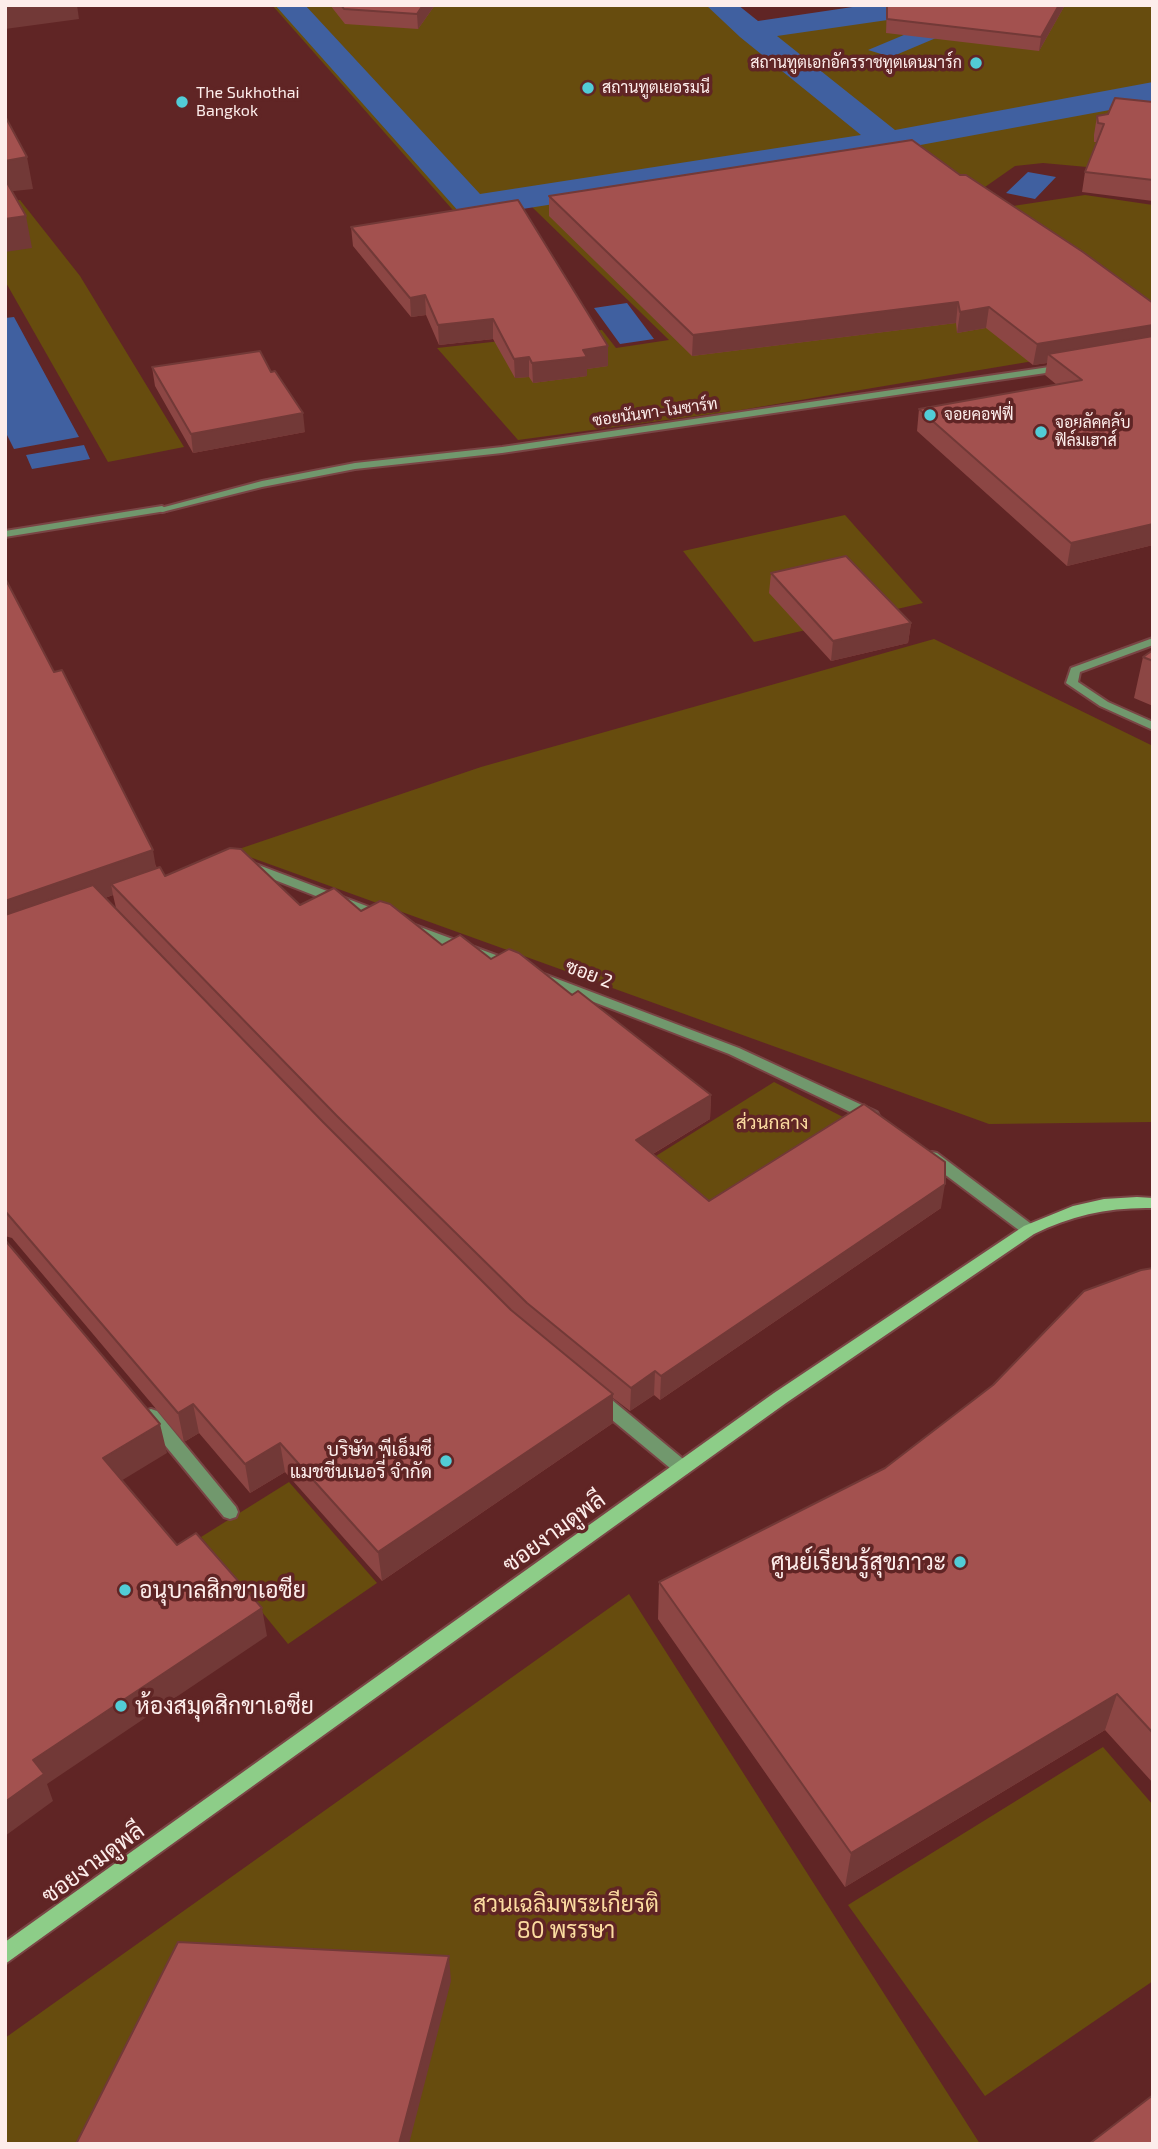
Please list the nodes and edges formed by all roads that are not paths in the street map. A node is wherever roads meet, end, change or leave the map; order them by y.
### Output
1 (1071, 366) edge
2 (5, 534) edge
3 (1153, 641) edge
4 (1153, 727) edge
5 (238, 865) edge
6 (882, 1122) edge
7 (923, 1150) edge
8 (1153, 1203) edge
9 (1029, 1230) junction
10 (587, 1390) edge
11 (141, 1405) edge
12 (682, 1468) junction
13 (230, 1512) dead end
14 (5, 1954) edge

1 - 2 street, ซอยนันทา-โมซาร์ท
3 - 4 street
5 - 6 street, ซอย 2
7 - 9 street
8 - 9 street, ซอยงามดูพลี
9 - 12 street, ซอยงามดูพลี
10 - 12 street
11 - 13 street
12 - 14 street, ซอยงามดูพลี

